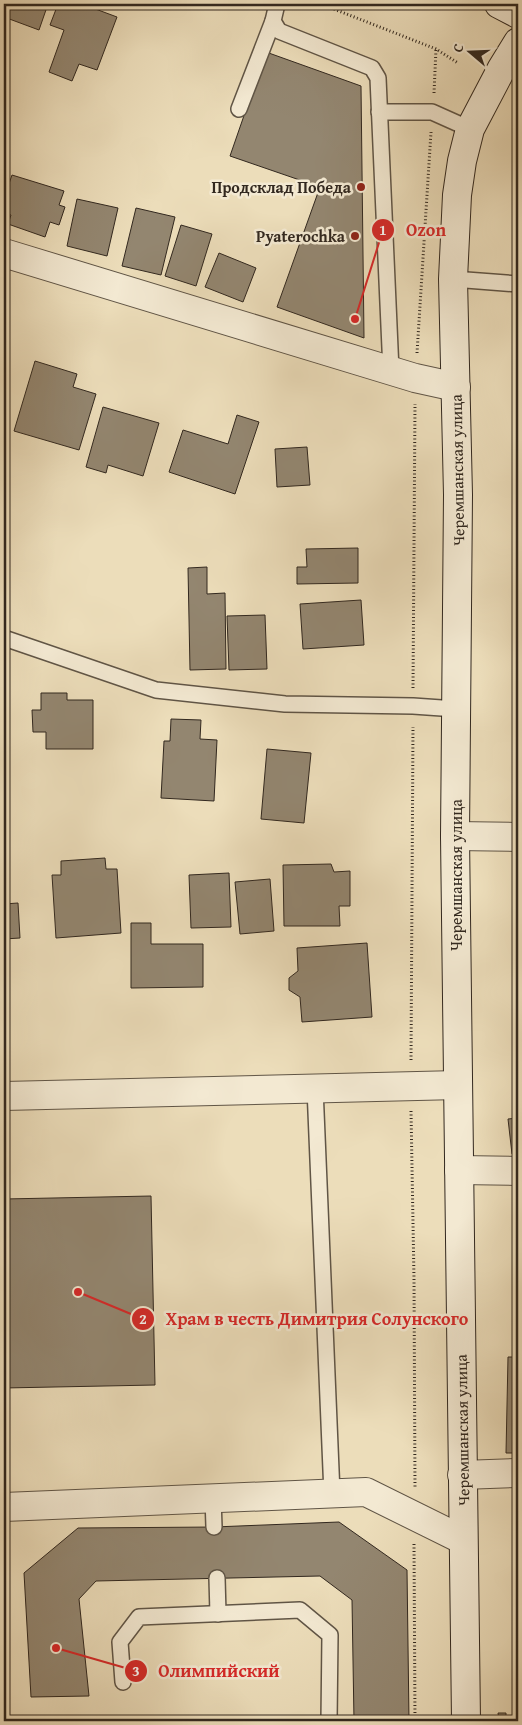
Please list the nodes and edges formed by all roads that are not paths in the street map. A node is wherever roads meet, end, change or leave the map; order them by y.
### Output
1 (277, 4) edge
2 (499, 4) edge
3 (518, 14) edge
4 (273, 21) junction
5 (518, 42) edge
6 (239, 109) dead end
7 (379, 112) junction
8 (470, 128) junction
9 (4, 253) edge
10 (453, 279) junction
11 (518, 284) edge
12 (403, 374) junction
13 (456, 387) junction
14 (4, 638) edge
15 (456, 709) junction
16 (455, 836) junction
17 (518, 837) edge
18 (458, 1085) junction
19 (315, 1088) junction
20 (4, 1096) edge
21 (459, 1170) junction
22 (518, 1171) edge
23 (518, 1472) edge
24 (462, 1475) junction
25 (332, 1494) junction
26 (212, 1498) junction
27 (4, 1507) edge
28 (214, 1527) dead end
29 (463, 1540) junction
30 (217, 1578) dead end
31 (218, 1614) junction
32 (123, 1682) dead end
33 (329, 1721) edge
34 (466, 1721) edge

1 - 4 lane
2 - 3 main road
4 - 6 lane
4 - 7 lane
5 - 8 main road, Черемшанская улица
7 - 8 lane
7 - 12 lane
8 - 10 main road, Черемшанская улица
9 - 12 main road
10 - 11 lane
10 - 13 main road, Черемшанская улица
12 - 13 main road
13 - 15 main road, Черемшанская улица
14 - 15 lane
15 - 16 main road, Черемшанская улица
16 - 17 main road
16 - 18 main road, Черемшанская улица
18 - 19 main road
18 - 21 main road, Черемшанская улица
19 - 20 main road
19 - 25 lane
21 - 22 main road
21 - 24 main road, Черемшанская улица
23 - 24 main road
24 - 29 main road, Черемшанская улица
25 - 26 main road
25 - 29 main road
26 - 27 main road
26 - 28 lane
29 - 34 main road, Черемшанская улица
30 - 31 lane
31 - 32 lane
31 - 33 lane

